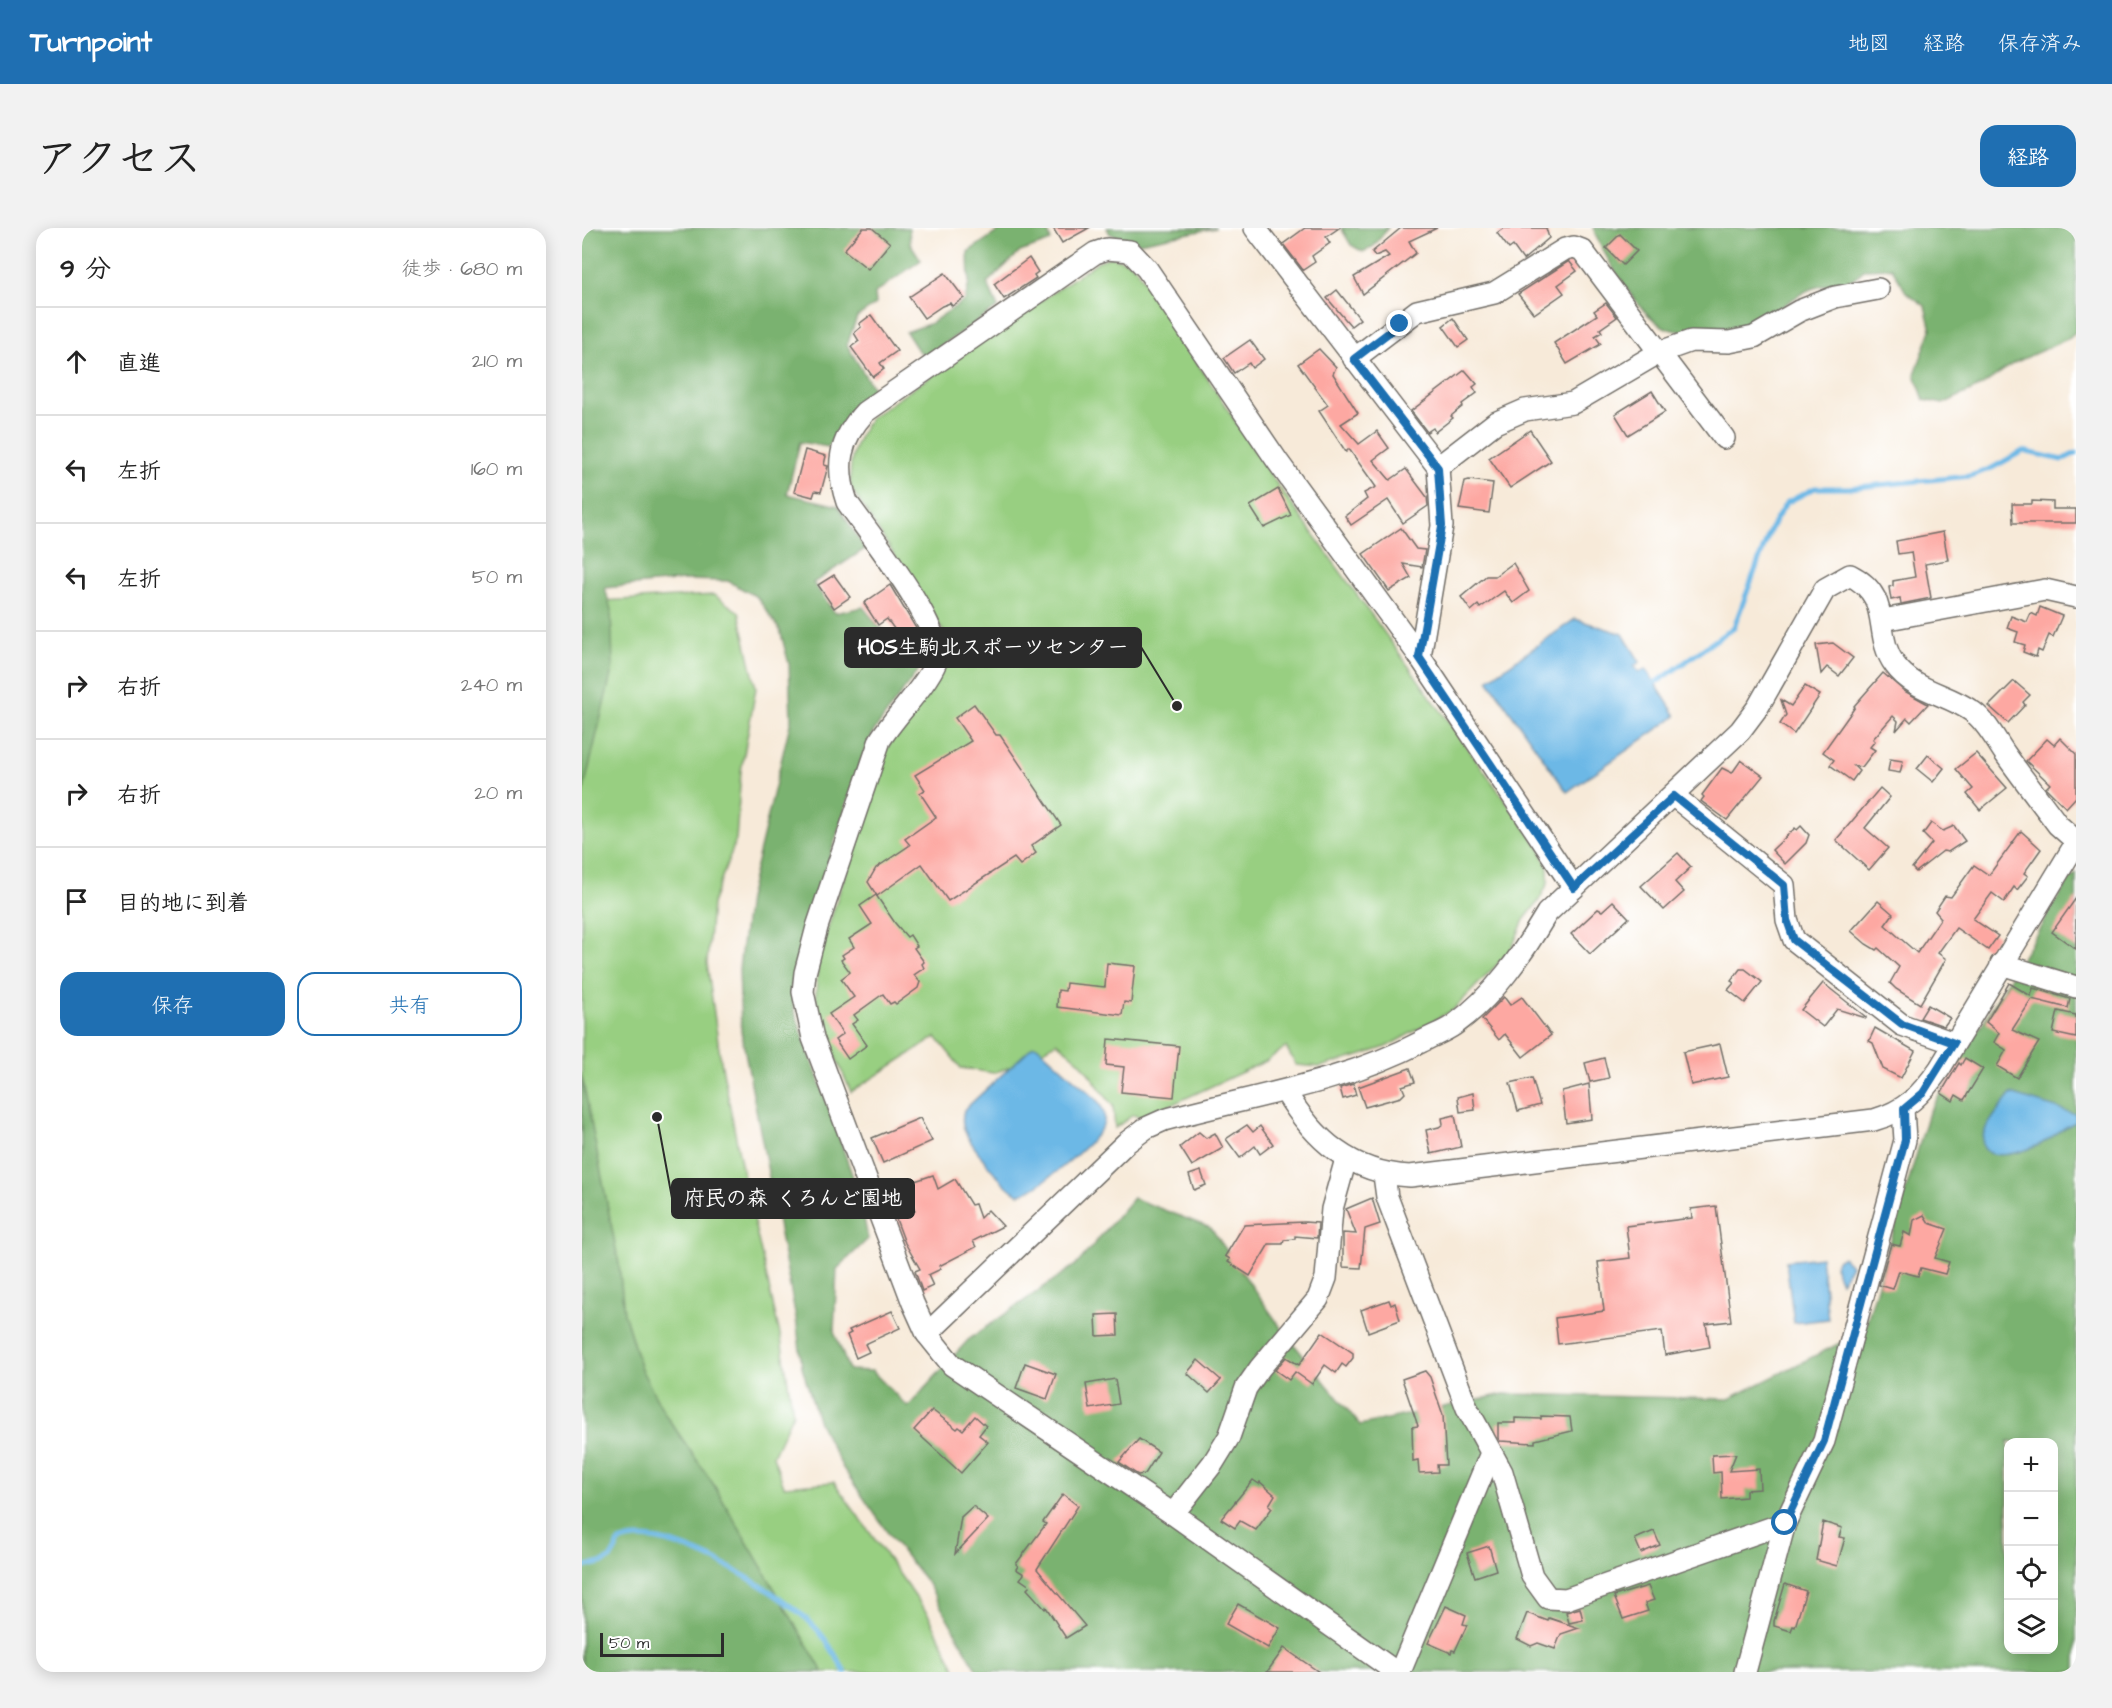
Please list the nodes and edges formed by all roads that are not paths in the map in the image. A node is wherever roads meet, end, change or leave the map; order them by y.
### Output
1 (1255, 228) edge
2 (1878, 289) dead end
3 (1660, 352) junction
4 (1354, 359) junction
5 (1724, 438) dead end
6 (1438, 468) junction
7 (2076, 597) edge
8 (1883, 620) junction
9 (1419, 657) junction
10 (1674, 796) junction
11 (2076, 842) edge
12 (1574, 888) junction
13 (2001, 964) junction
14 (2076, 987) edge
15 (1954, 1043) junction
16 (1285, 1091) junction
17 (1904, 1109) junction
18 (1346, 1159) junction
19 (1384, 1175) junction
20 (927, 1334) junction
21 (1491, 1453) junction
22 (1173, 1514) junction
23 (1785, 1523) junction
24 (1398, 1672) edge
25 (1745, 1672) edge

1 - 4 street
2 - 3 street
3 - 4 street
3 - 5 street
3 - 6 street
4 - 6 street
6 - 9 street
7 - 8 street
8 - 10 street
8 - 11 street
9 - 12 street
9 - 20 street
10 - 12 street
10 - 15 street
11 - 13 street
12 - 16 street
13 - 14 street
13 - 15 street
15 - 17 street
16 - 18 street
16 - 20 street
17 - 19 street
17 - 23 street
18 - 19 street
18 - 22 street
19 - 21 street
20 - 22 street
21 - 23 street
21 - 24 street
22 - 24 street
23 - 25 street

